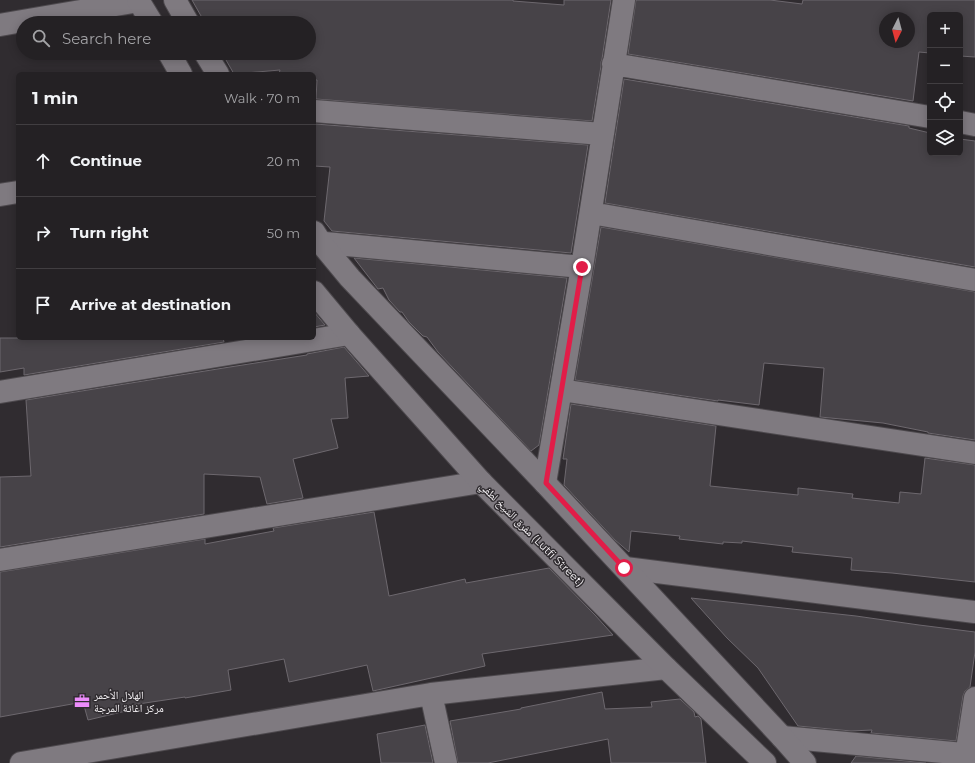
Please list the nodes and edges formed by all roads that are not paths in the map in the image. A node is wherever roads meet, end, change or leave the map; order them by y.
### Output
1 (139, 0) edge
2 (174, 0) edge
3 (624, 0) edge
4 (50, 16) edge
5 (148, 16) edge
6 (184, 16) edge
7 (16, 22) edge
8 (0, 25) edge
9 (173, 60) edge
10 (209, 60) edge
11 (614, 64) junction
12 (180, 72) edge
13 (217, 72) edge
14 (316, 110) edge
15 (927, 116) edge
16 (963, 123) edge
17 (975, 125) edge
18 (602, 134) junction
19 (16, 192) edge
20 (0, 195) edge
21 (590, 213) junction
22 (316, 239) edge
23 (582, 267) junction
24 (975, 280) edge
25 (316, 294) edge
26 (349, 334) junction
27 (316, 339) edge
28 (313, 340) edge
29 (561, 390) junction
30 (0, 392) edge
31 (975, 453) edge
32 (481, 482) junction
33 (546, 483) junction
34 (0, 560) edge
35 (624, 568) junction
36 (975, 612) edge
37 (666, 668) junction
38 (432, 694) junction
39 (975, 698) edge
40 (782, 737) junction
41 (969, 757) edge
42 (21, 763) edge
43 (446, 763) edge
44 (765, 763) edge
45 (805, 763) edge

1 - 4 street
1 - 5 street
2 - 6 street
3 - 11 street
7 - 8 street
9 - 12 street
10 - 13 street
11 - 15 street
11 - 18 street
14 - 18 street
16 - 17 street
18 - 21 street
19 - 20 street
21 - 23 street
21 - 24 street
22 - 23 street
22 - 33 street
23 - 29 street
25 - 26 street, مفرق الشيخ لطفي (Lutfi Street)
26 - 27 street
26 - 32 street, مفرق الشيخ لطفي (Lutfi Street)
28 - 30 street
29 - 31 street
29 - 33 street
32 - 34 street
32 - 37 street, مفرق الشيخ لطفي (Lutfi Street)
33 - 35 street
35 - 36 street
35 - 40 street
37 - 38 street
37 - 44 street, مفرق الشيخ لطفي (Lutfi Street)
38 - 42 street
38 - 43 street
39 - 41 street
40 - 41 street
40 - 45 street

